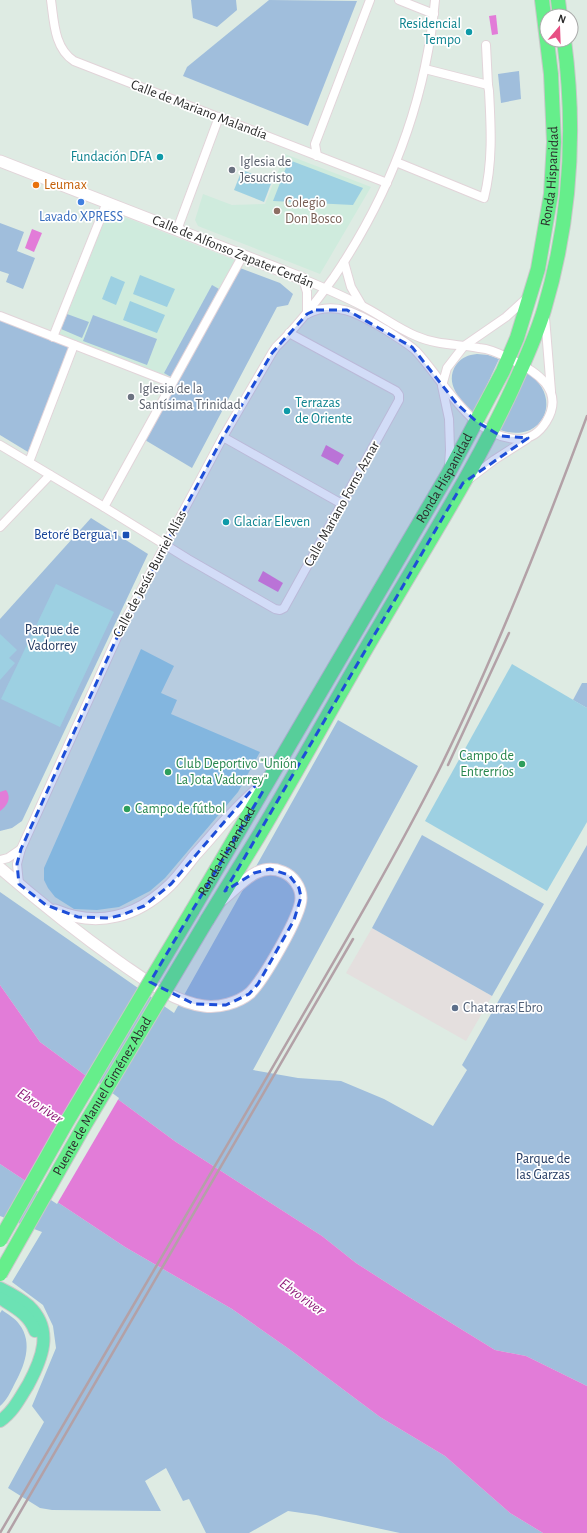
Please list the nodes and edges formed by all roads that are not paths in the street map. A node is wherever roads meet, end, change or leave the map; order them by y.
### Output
1 (51, 0) edge
2 (370, 0) edge
3 (399, 0) edge
4 (435, 0) edge
5 (542, 0) edge
6 (434, 14) junction
7 (486, 45) dead end
8 (565, 48) edge
9 (425, 69) junction
10 (488, 85) junction
11 (219, 117) junction
12 (317, 156) junction
13 (0, 161) edge
14 (396, 162) junction
15 (387, 183) junction
16 (106, 202) junction
17 (177, 230) junction
18 (243, 255) junction
19 (344, 262) junction
20 (303, 279) junction
21 (325, 288) junction
22 (530, 295) junction
23 (365, 307) junction
24 (544, 310) junction
25 (307, 314) junction
26 (0, 316) edge
27 (289, 333) junction
28 (53, 336) junction
29 (74, 345) junction
30 (464, 346) junction
31 (508, 358) junction
32 (523, 365) junction
33 (172, 383) junction
34 (442, 386) junction
35 (551, 394) junction
36 (477, 422) junction
37 (492, 431) junction
38 (223, 437) junction
39 (528, 438) junction
40 (0, 446) edge
41 (29, 462) junction
42 (448, 474) junction
43 (50, 475) junction
44 (463, 483) junction
45 (342, 504) junction
46 (104, 507) junction
47 (0, 527) edge
48 (164, 545) junction
49 (273, 774) junction
50 (20, 849) junction
51 (0, 860) edge
52 (0, 868) edge
53 (19, 884) junction
54 (217, 904) junction
55 (46, 905) junction
56 (192, 911) joint
57 (207, 920) joint
58 (0, 1240) edge
59 (0, 1274) edge
60 (0, 1288) edge
61 (0, 1298) edge
62 (40, 1359) junction
63 (0, 1421) edge

1 - 11 street, Calle de Mariano Malandía
2 - 12 street
3 - 6 street
4 - 6 street, Calle de Jesús Burriel Alías
5 - 22 highway, Ronda Hispanidad
6 - 9 street, Calle de Jesús Burriel Alías
7 - 10 street
8 - 24 highway, Ronda Hispanidad
9 - 10 street
9 - 14 street, Calle de Jesús Burriel Alías
10 - 14 street
11 - 12 street, Calle de Mariano Malandía
11 - 17 street
12 - 15 street, Calle de Mariano Malandía
13 - 16 main road, Calle de Alfonso Zapater Cerdán
14 - 15 street, Calle de Jesús Burriel Alías
15 - 19 street, Calle de Jesús Burriel Alías
16 - 17 main road, Calle de Alfonso Zapater Cerdán
16 - 28 street
17 - 18 main road, Calle de Alfonso Zapater Cerdán
18 - 20 main road, Calle de Alfonso Zapater Cerdán
18 - 33 street
19 - 21 street, Calle de Jesús Burriel Alías
19 - 23 street
20 - 21 street, Calle de Alfonso Zapater Cerdán
20 - 25 street
21 - 23 street, Calle de Alfonso Zapater Cerdán
21 - 25 street, Calle de Jesús Burriel Alías
22 - 30 street
22 - 31 highway, Ronda Hispanidad
23 - 30 street, Calle de Alfonso Zapater Cerdán
24 - 32 highway, Ronda Hispanidad
24 - 35 street
25 - 27 street, Calle de Jesús Burriel Alías
25 - 34 street
26 - 28 street
27 - 38 street, Calle de Jesús Burriel Alías
27 - 45 street, Calle Mariano Forns Aznar
28 - 29 street
29 - 33 street
29 - 41 street
30 - 31 street, Calle de Alfonso Zapater Cerdán
30 - 34 street
31 - 32 street, Calle de Alfonso Zapater Cerdán
31 - 36 highway, Ronda Hispanidad
32 - 35 street, Calle de Alfonso Zapater Cerdán
32 - 37 highway, Ronda Hispanidad
33 - 46 street
34 - 36 street
34 - 42 street
35 - 39 street
36 - 37 street
36 - 42 highway, Ronda Hispanidad
37 - 39 street
37 - 44 highway, Ronda Hispanidad
38 - 45 street
38 - 48 street, Calle de Jesús Burriel Alías
39 - 44 street
40 - 41 street
41 - 43 street
42 - 49 highway, Ronda Hispanidad
43 - 46 street
43 - 47 street
44 - 54 highway, Ronda Hispanidad
45 - 48 street, Calle Mariano Forns Aznar
46 - 48 street
48 - 50 street, Calle de Jesús Burriel Alías
49 - 55 main road
49 - 56 highway, Ronda Hispanidad
50 - 51 street
50 - 53 street, Calle de Jesús Burriel Alías
52 - 53 main road
53 - 55 main road
54 - 55 main road
54 - 57 highway, Ronda Hispanidad
56 - 58 highway, Puente de Manuel Giménez Abad, bridge
57 - 59 highway, Puente de Manuel Giménez Abad, bridge
60 - 62 main road
61 - 62 main road
62 - 63 main road

